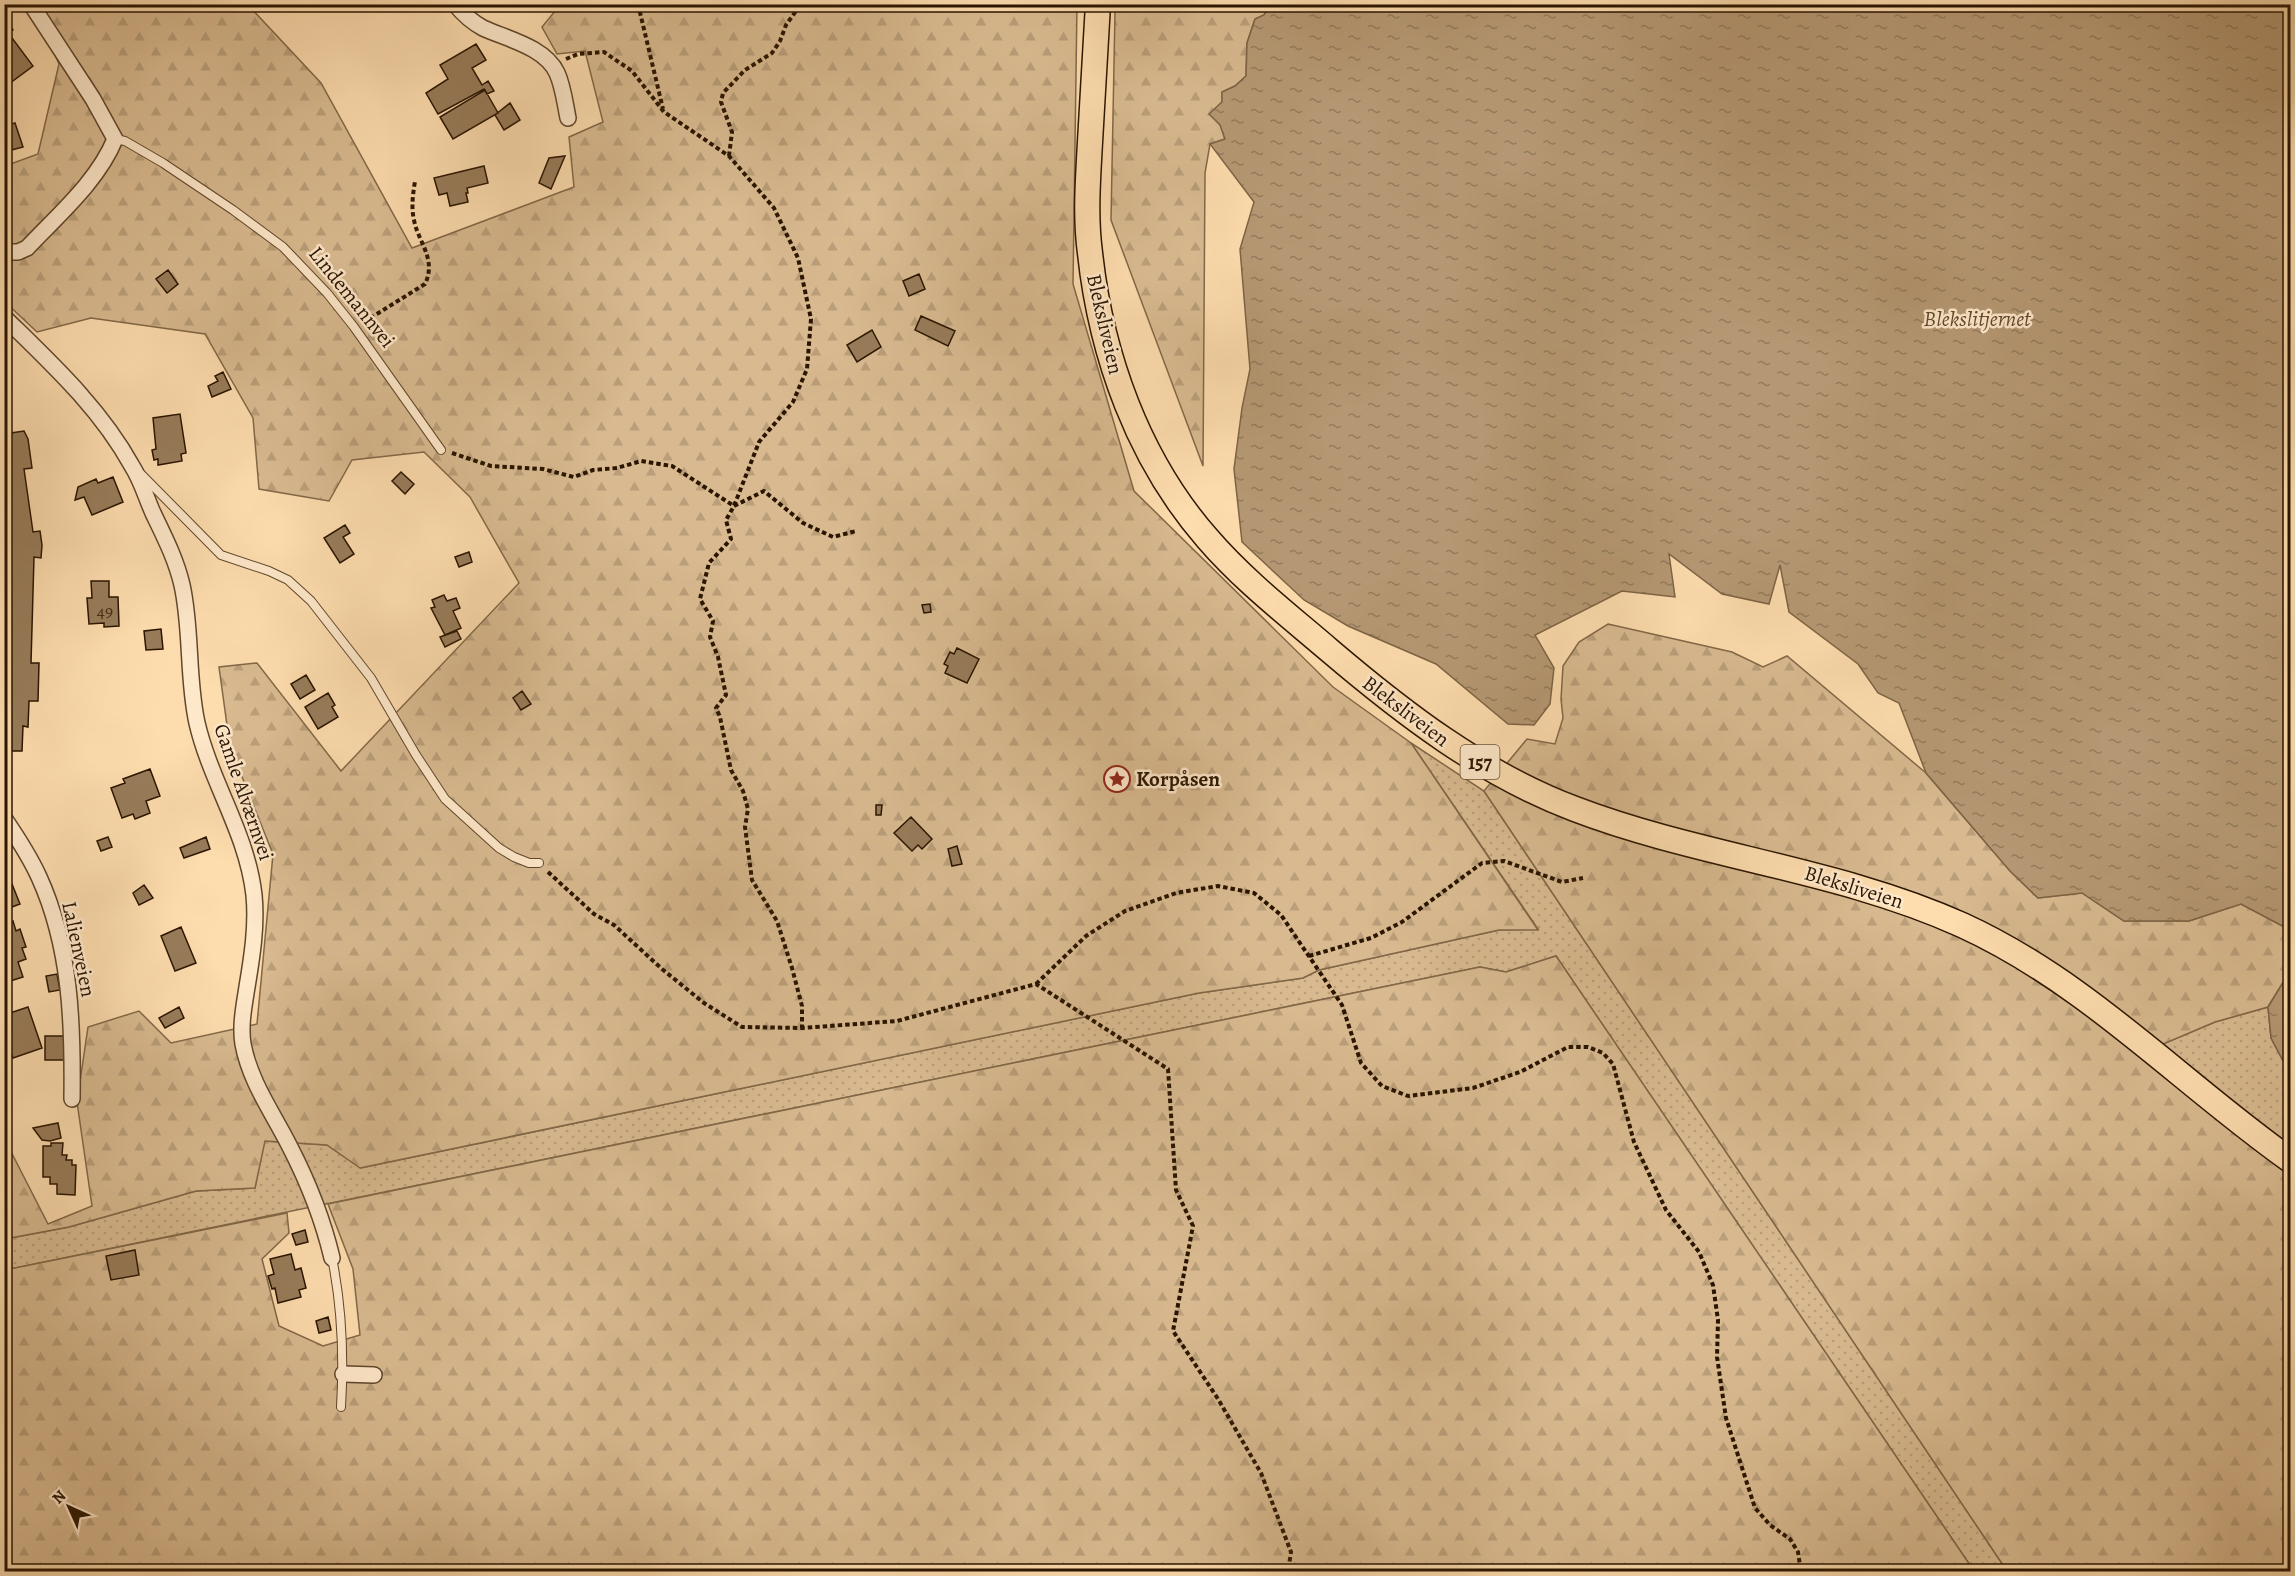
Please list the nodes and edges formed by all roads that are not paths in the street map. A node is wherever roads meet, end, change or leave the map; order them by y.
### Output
1 (31, 4) edge
2 (455, 4) edge
3 (1098, 4) edge
4 (568, 118) dead end
5 (115, 139) junction
6 (4, 252) edge
7 (4, 317) edge
8 (441, 450) road end
9 (133, 466) junction
10 (4, 818) edge
11 (538, 863) road end
12 (72, 1099) dead end
13 (2290, 1160) edge
14 (332, 1258) joint
15 (343, 1374) junction
16 (374, 1375) dead end
17 (341, 1407) dead end

1 - 5 street
2 - 4 street
3 - 13 main road, Bleksliveien / 157
5 - 6 street
5 - 8 lane, Lindemannvei
7 - 9 street, Gamle Alværnvei
9 - 11 lane, Gamle Alværnvei
9 - 14 street, Gamle Alværnvei
10 - 12 street, Lalienveien
14 - 15 lane, Gamle Alværnvei
15 - 16 street
15 - 17 lane, Gamle Alværnvei

